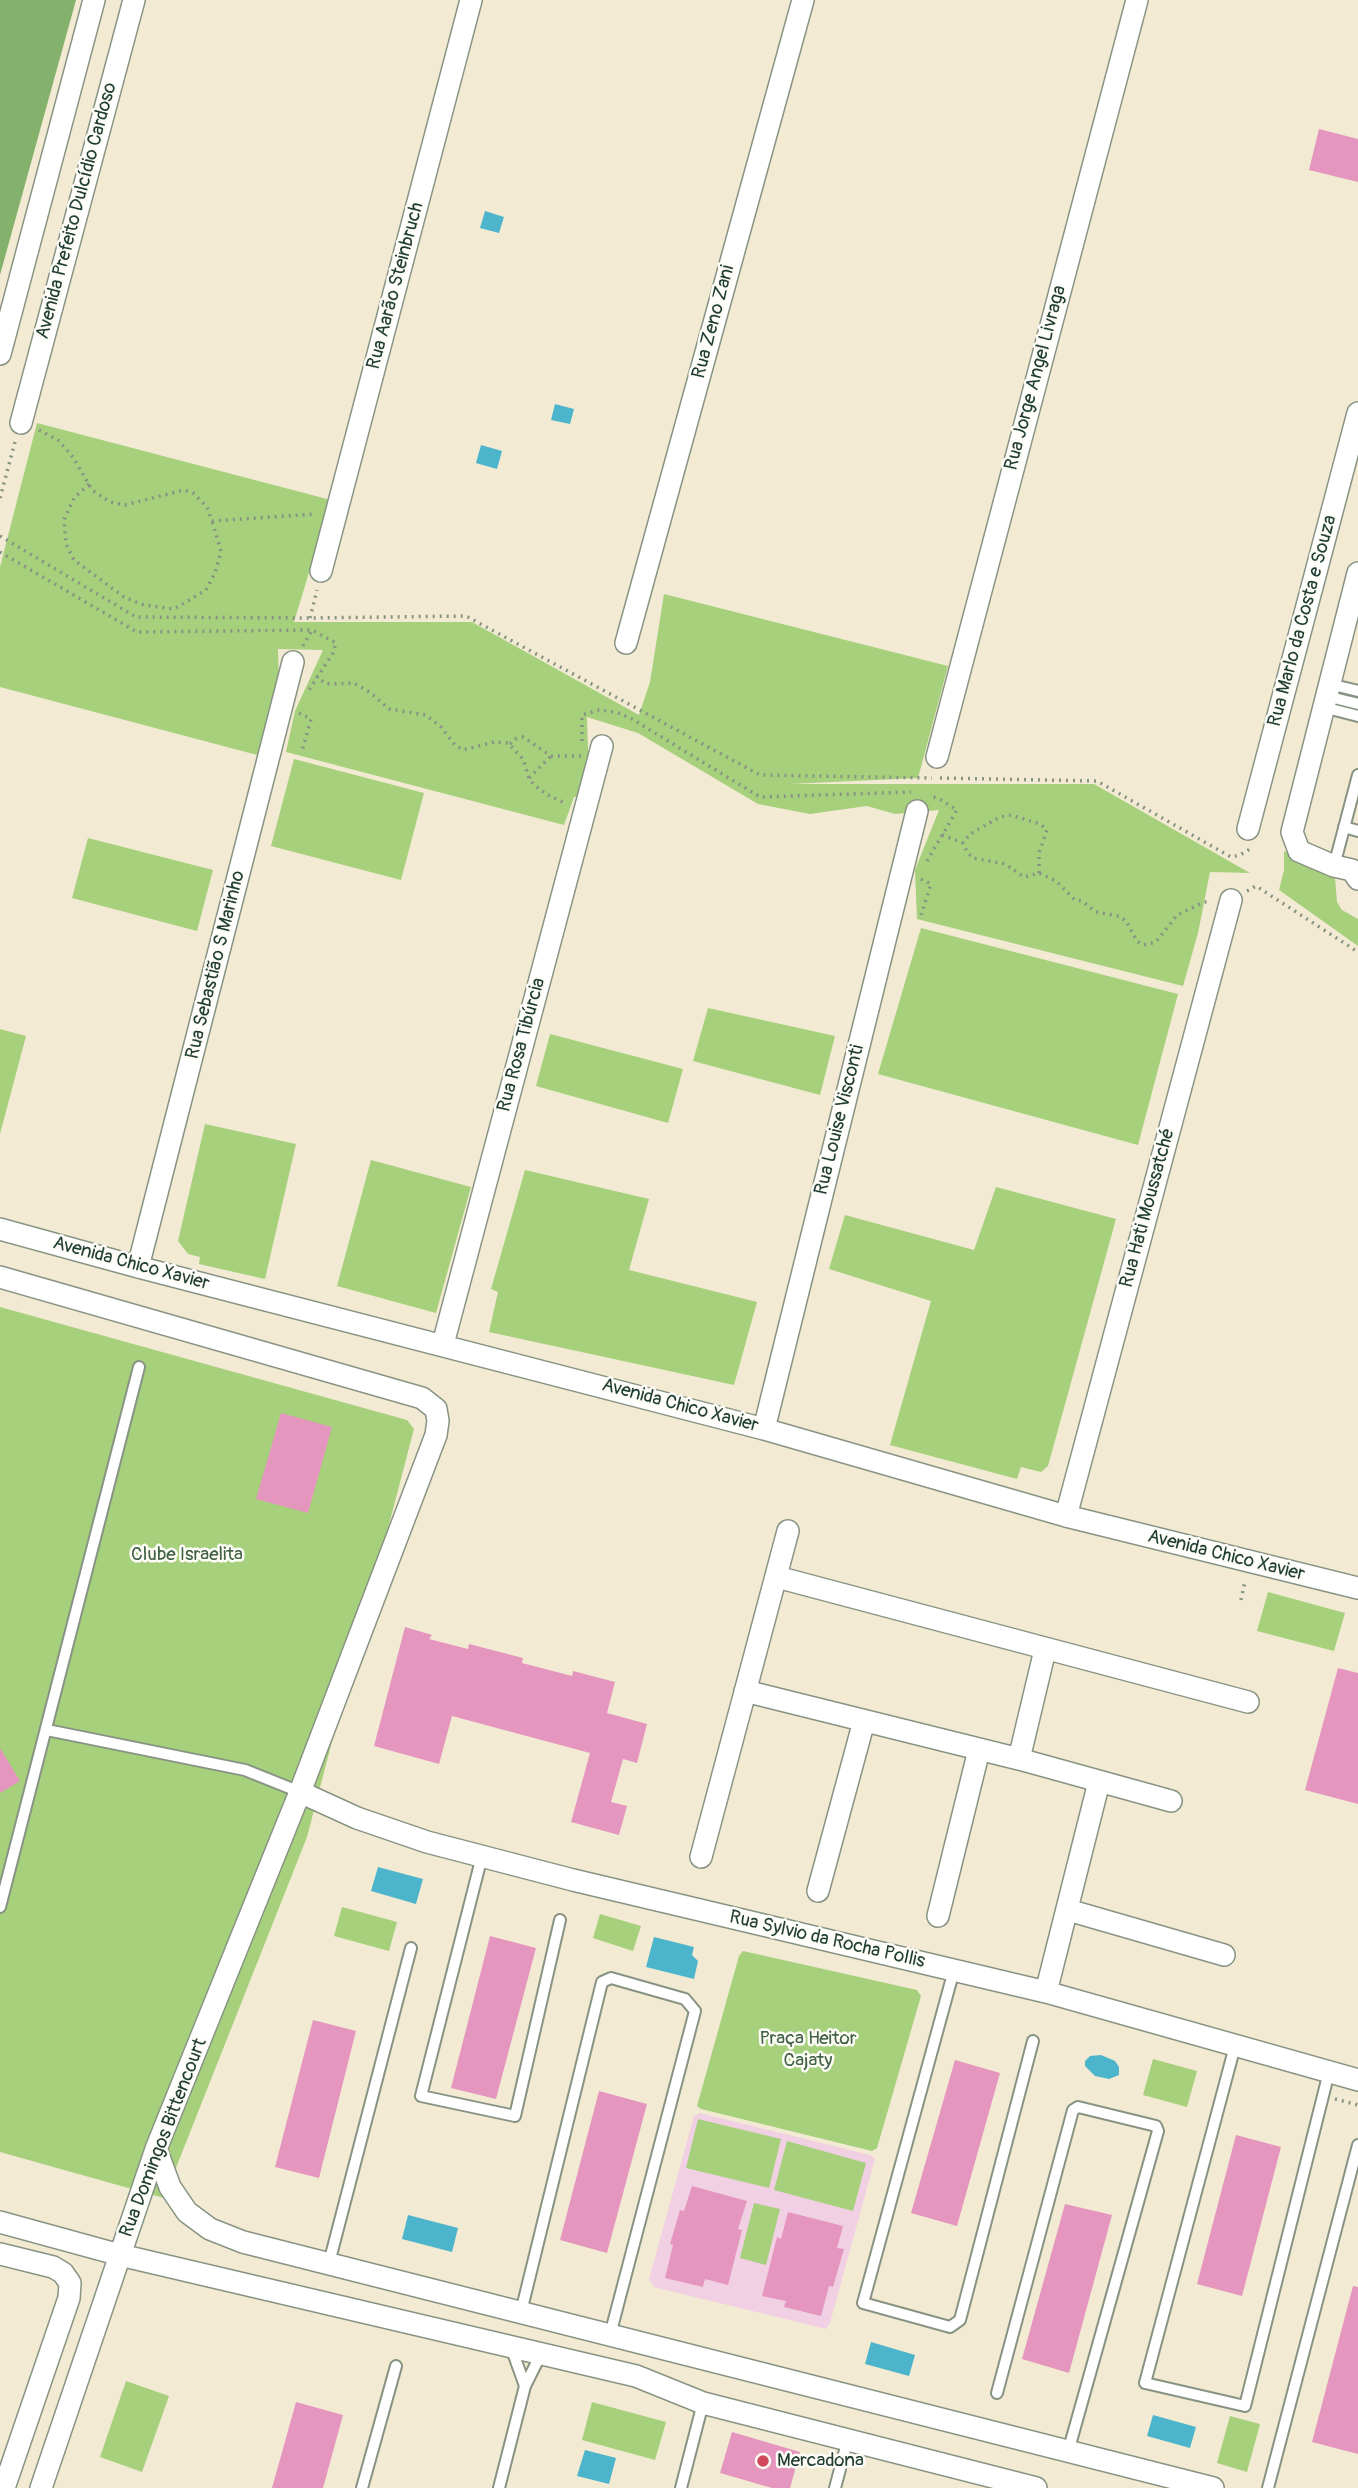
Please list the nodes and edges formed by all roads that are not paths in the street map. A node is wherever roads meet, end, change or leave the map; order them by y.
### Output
1 (94, 0) edge
2 (134, 0) edge
3 (471, 0) edge
4 (803, 0) edge
5 (1137, 0) edge
6 (0, 354) edge
7 (1358, 413) edge
8 (21, 423) road end
9 (321, 571) road end
10 (1358, 573) edge
11 (626, 643) dead end
12 (293, 662) dead end
13 (1358, 691) edge
14 (1326, 695) junction
15 (1358, 704) edge
16 (1358, 716) edge
17 (592, 744) road end
18 (937, 757) dead end
19 (1358, 775) edge
20 (918, 799) road end
21 (1344, 827) junction
22 (1248, 829) road end
23 (1358, 831) edge
24 (1334, 866) junction
25 (1358, 879) edge
26 (1231, 900) road end
27 (0, 1229) edge
28 (138, 1268) junction
29 (0, 1277) edge
30 (443, 1344) junction
31 (139, 1367) dead end
32 (764, 1429) junction
33 (1066, 1516) junction
34 (788, 1531) dead end
35 (777, 1577) junction
36 (1358, 1588) edge
37 (1045, 1650) junction
38 (745, 1691) junction
39 (1248, 1702) dead end
40 (864, 1721) junction
41 (47, 1730) junction
42 (979, 1750) junction
43 (1019, 1759) junction
44 (1099, 1782) junction
45 (300, 1792) junction
46 (1171, 1801) dead end
47 (482, 1856) junction
48 (701, 1857) dead end
49 (818, 1891) dead end
50 (0, 1907) edge
51 (1068, 1910) junction
52 (938, 1916) dead end
53 (560, 1920) dead end
54 (411, 1948) dead end
55 (1224, 1955) dead end
56 (954, 1970) junction
57 (1046, 1992) junction
58 (1033, 2041) dead end
59 (1235, 2046) junction
60 (1329, 2072) junction
61 (1358, 2080) edge
62 (1358, 2145) edge
63 (156, 2149) junction
64 (0, 2222) edge
65 (0, 2254) edge
66 (120, 2255) junction
67 (329, 2263) junction
68 (521, 2312) junction
69 (610, 2334) junction
70 (512, 2347) junction
71 (541, 2354) junction
72 (396, 2365) dead end
73 (525, 2386) junction
74 (997, 2393) dead end
75 (703, 2403) junction
76 (848, 2440) junction
77 (1068, 2452) junction
78 (994, 2483) edge
79 (4, 2488) edge
80 (41, 2488) edge
81 (362, 2488) edge
82 (499, 2488) edge
83 (681, 2488) edge
84 (835, 2488) edge
85 (1036, 2488) edge
86 (1213, 2488) edge
87 (1268, 2488) edge

1 - 6 street, Avenida Prefeito Dulcídio Cardoso
2 - 8 street, Avenida Prefeito Dulcídio Cardoso
3 - 9 street, Rua Aarão Steinbruch
4 - 11 street, Rua Zeno Zani
5 - 18 street, Rua Jorge Angel Livraga
7 - 22 street, Rua Marlo da Costa e Souza
10 - 14 street
12 - 28 street, Rua Sebastião S Marinho
13 - 14 lane
14 - 15 lane
14 - 16 lane
14 - 24 street
17 - 30 street, Rua Rosa Tibúrcia
19 - 21 lane
20 - 32 street, Rua Louise Visconti
21 - 23 lane
21 - 24 lane
24 - 25 street
26 - 33 street, Rua Hati Moussatché
27 - 28 street, Avenida Chico Xavier
28 - 30 street, Avenida Chico Xavier
29 - 45 street
30 - 32 street, Avenida Chico Xavier
31 - 41 lane
32 - 33 street, Avenida Chico Xavier
33 - 36 street, Avenida Chico Xavier
34 - 35 street
35 - 37 street
35 - 38 street
37 - 39 street
37 - 43 street
38 - 40 street
38 - 48 street
40 - 42 street
40 - 49 street
41 - 45 lane
41 - 50 lane
42 - 43 street
42 - 52 street
43 - 44 street
44 - 46 street
44 - 51 street
45 - 47 street, Rua Sylvio da Rocha Pollis
45 - 63 street, Rua Domingos Bittencourt
47 - 53 lane
47 - 56 street, Rua Sylvio da Rocha Pollis
51 - 55 street
51 - 57 street
54 - 67 lane
56 - 57 street, Rua Sylvio da Rocha Pollis
56 - 58 lane
57 - 59 street, Rua Sylvio da Rocha Pollis
59 - 60 street, Rua Sylvio da Rocha Pollis
59 - 60 lane
60 - 61 street, Rua Sylvio da Rocha Pollis
62 - 87 lane
63 - 66 street, Rua Domingos Bittencourt
63 - 67 street
64 - 66 street
65 - 79 street
66 - 70 street
66 - 80 street, Rua Domingos Bittencourt
67 - 68 street
68 - 69 street
68 - 69 lane
69 - 77 street
70 - 71 street
70 - 73 lane
71 - 73 lane
71 - 75 street
72 - 81 lane
73 - 82 lane
74 - 77 lane
75 - 76 street
75 - 83 lane
76 - 78 street
76 - 84 lane
77 - 86 street
78 - 85 street

